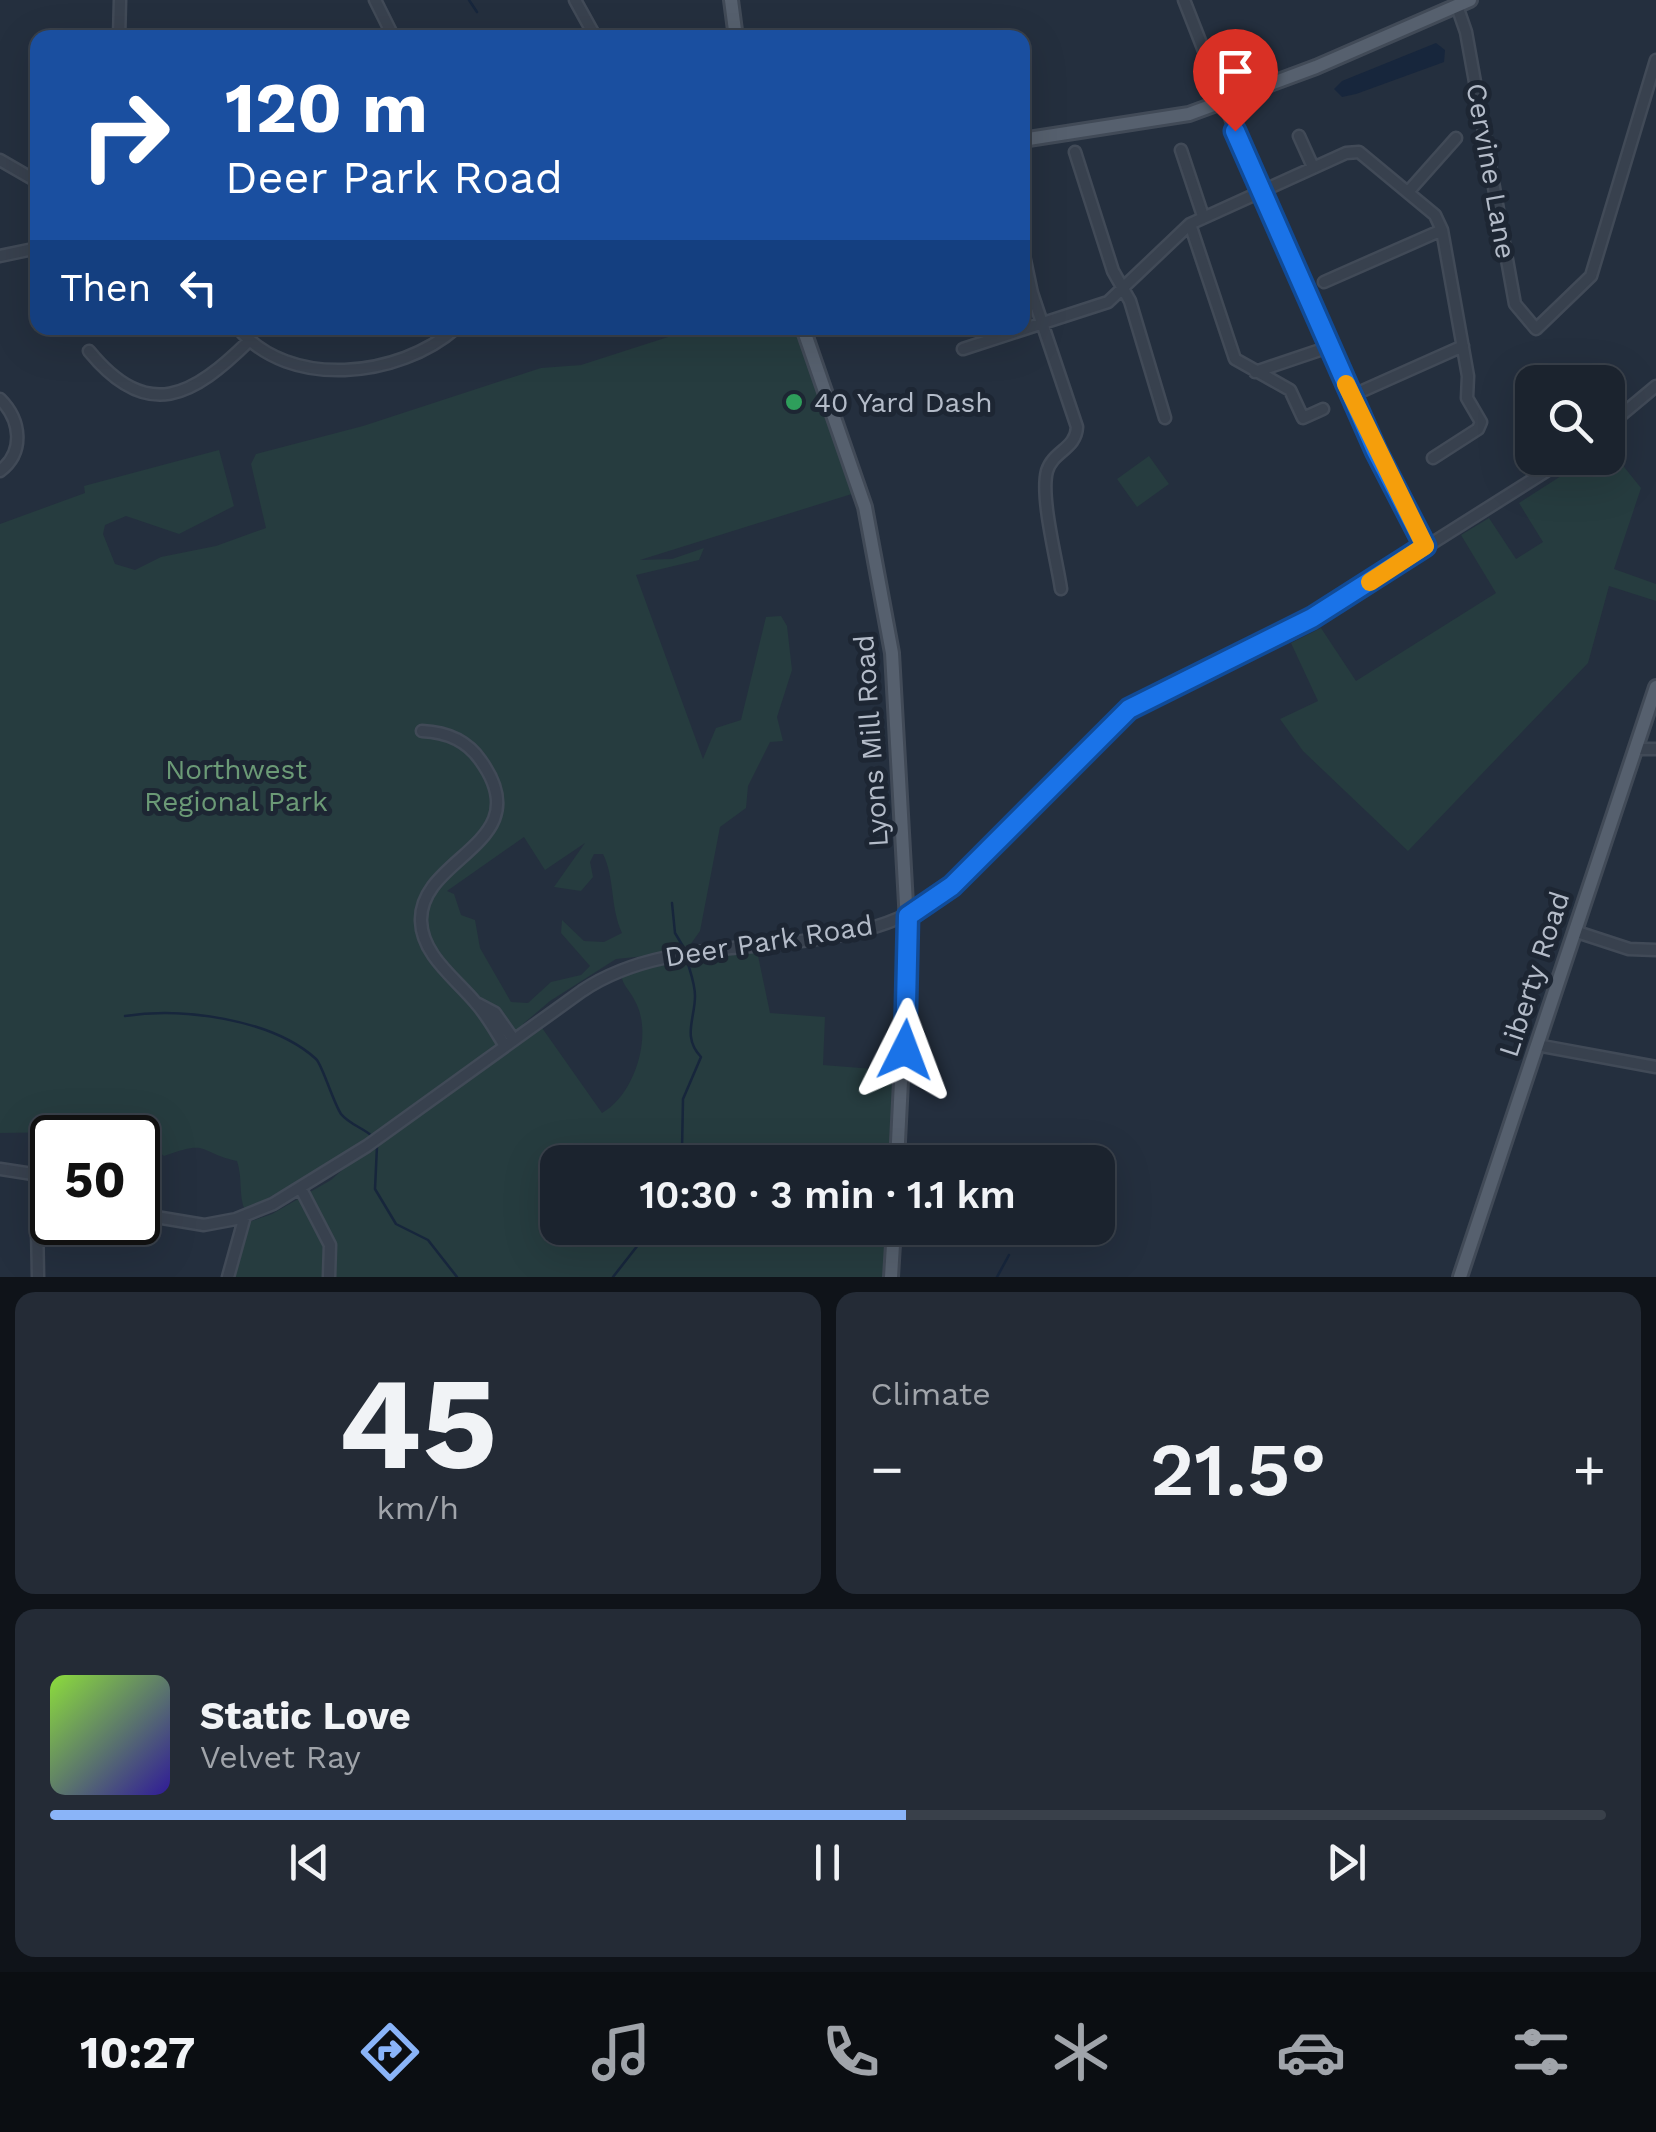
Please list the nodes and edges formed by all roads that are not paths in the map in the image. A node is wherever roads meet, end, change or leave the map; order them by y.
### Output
1 (120, 0) edge
2 (374, 0) edge
3 (575, 0) edge
4 (731, 0) edge
5 (1184, 0) edge
6 (1470, 0) edge
7 (1457, 6) junction
8 (119, 30) edge
9 (390, 30) edge
10 (592, 30) edge
11 (735, 30) edge
12 (1656, 60) edge
13 (1223, 102) junction
14 (1300, 136) dead end
15 (1456, 138) dead end
16 (1030, 139) edge
17 (1181, 150) dead end
18 (1075, 152) dead end
19 (0, 160) edge
20 (1313, 167) junction
21 (30, 177) edge
22 (1259, 191) junction
23 (1408, 192) junction
24 (1203, 216) junction
25 (1190, 224) junction
26 (1442, 230) junction
27 (30, 250) edge
28 (0, 256) edge
29 (1030, 277) edge
30 (1324, 282) dead end
31 (1124, 289) junction
32 (1042, 324) junction
33 (1030, 328) edge
34 (245, 335) edge
35 (446, 335) edge
36 (806, 335) edge
37 (1007, 335) edge
38 (250, 340) junction
39 (1464, 346) junction
40 (1330, 347) junction
41 (963, 349) dead end
42 (89, 351) dead end
43 (1255, 372) junction
44 (1656, 386) edge
45 (1351, 396) junction
46 (0, 399) edge
47 (1323, 409) dead end
48 (1625, 412) edge
49 (1165, 418) dead end
50 (1433, 458) dead end
51 (0, 470) edge
52 (1540, 475) edge
53 (1425, 546) junction
54 (1061, 590) dead end
55 (1656, 687) edge
56 (422, 731) dead end
57 (1656, 748) edge
58 (1635, 749) junction
59 (908, 916) junction
60 (1574, 931) junction
61 (1656, 950) edge
62 (510, 1043) junction
63 (1536, 1045) junction
64 (1656, 1068) edge
65 (899, 1145) edge
66 (0, 1169) edge
67 (30, 1172) edge
68 (301, 1189) junction
69 (245, 1216) junction
70 (160, 1218) edge
71 (37, 1245) edge
72 (893, 1245) edge
73 (38, 1277) edge
74 (228, 1277) edge
75 (329, 1277) edge
76 (891, 1277) edge
77 (1460, 1277) edge

1 - 8 street
2 - 9 street
3 - 10 street
4 - 11 main road
5 - 13 street
6 - 7 main road
7 - 12 street, Cervine Lane
7 - 13 main road
13 - 16 main road
13 - 22 street
14 - 20 street
15 - 23 street
17 - 24 street
18 - 31 street
19 - 21 street
20 - 22 street
20 - 23 street
22 - 24 street
22 - 40 street
23 - 26 street
24 - 25 street
25 - 31 street
25 - 43 street
26 - 30 street
26 - 39 street
27 - 28 street
29 - 32 street
31 - 32 street
31 - 49 street
32 - 33 street
32 - 54 street
34 - 38 street
35 - 38 street
36 - 59 main road, Lyons Mill Road
37 - 41 street
38 - 42 street
39 - 45 street
39 - 50 street
40 - 43 street
40 - 45 street
43 - 47 street
44 - 48 street
45 - 53 street
46 - 51 street
52 - 53 street, Deer Park Road
53 - 59 street, Deer Park Road
55 - 58 main road, Liberty Road
56 - 62 street
57 - 58 street
58 - 60 main road, Liberty Road
59 - 62 street, Deer Park Road
59 - 65 main road, Lyons Mill Road
60 - 61 street
60 - 63 main road, Liberty Road
62 - 68 street, Deer Park Road
63 - 64 street
63 - 77 main road, Liberty Road
66 - 67 street
68 - 69 street, Deer Park Road
68 - 75 street
69 - 70 street, Deer Park Road
69 - 74 street
71 - 73 street
72 - 76 main road

